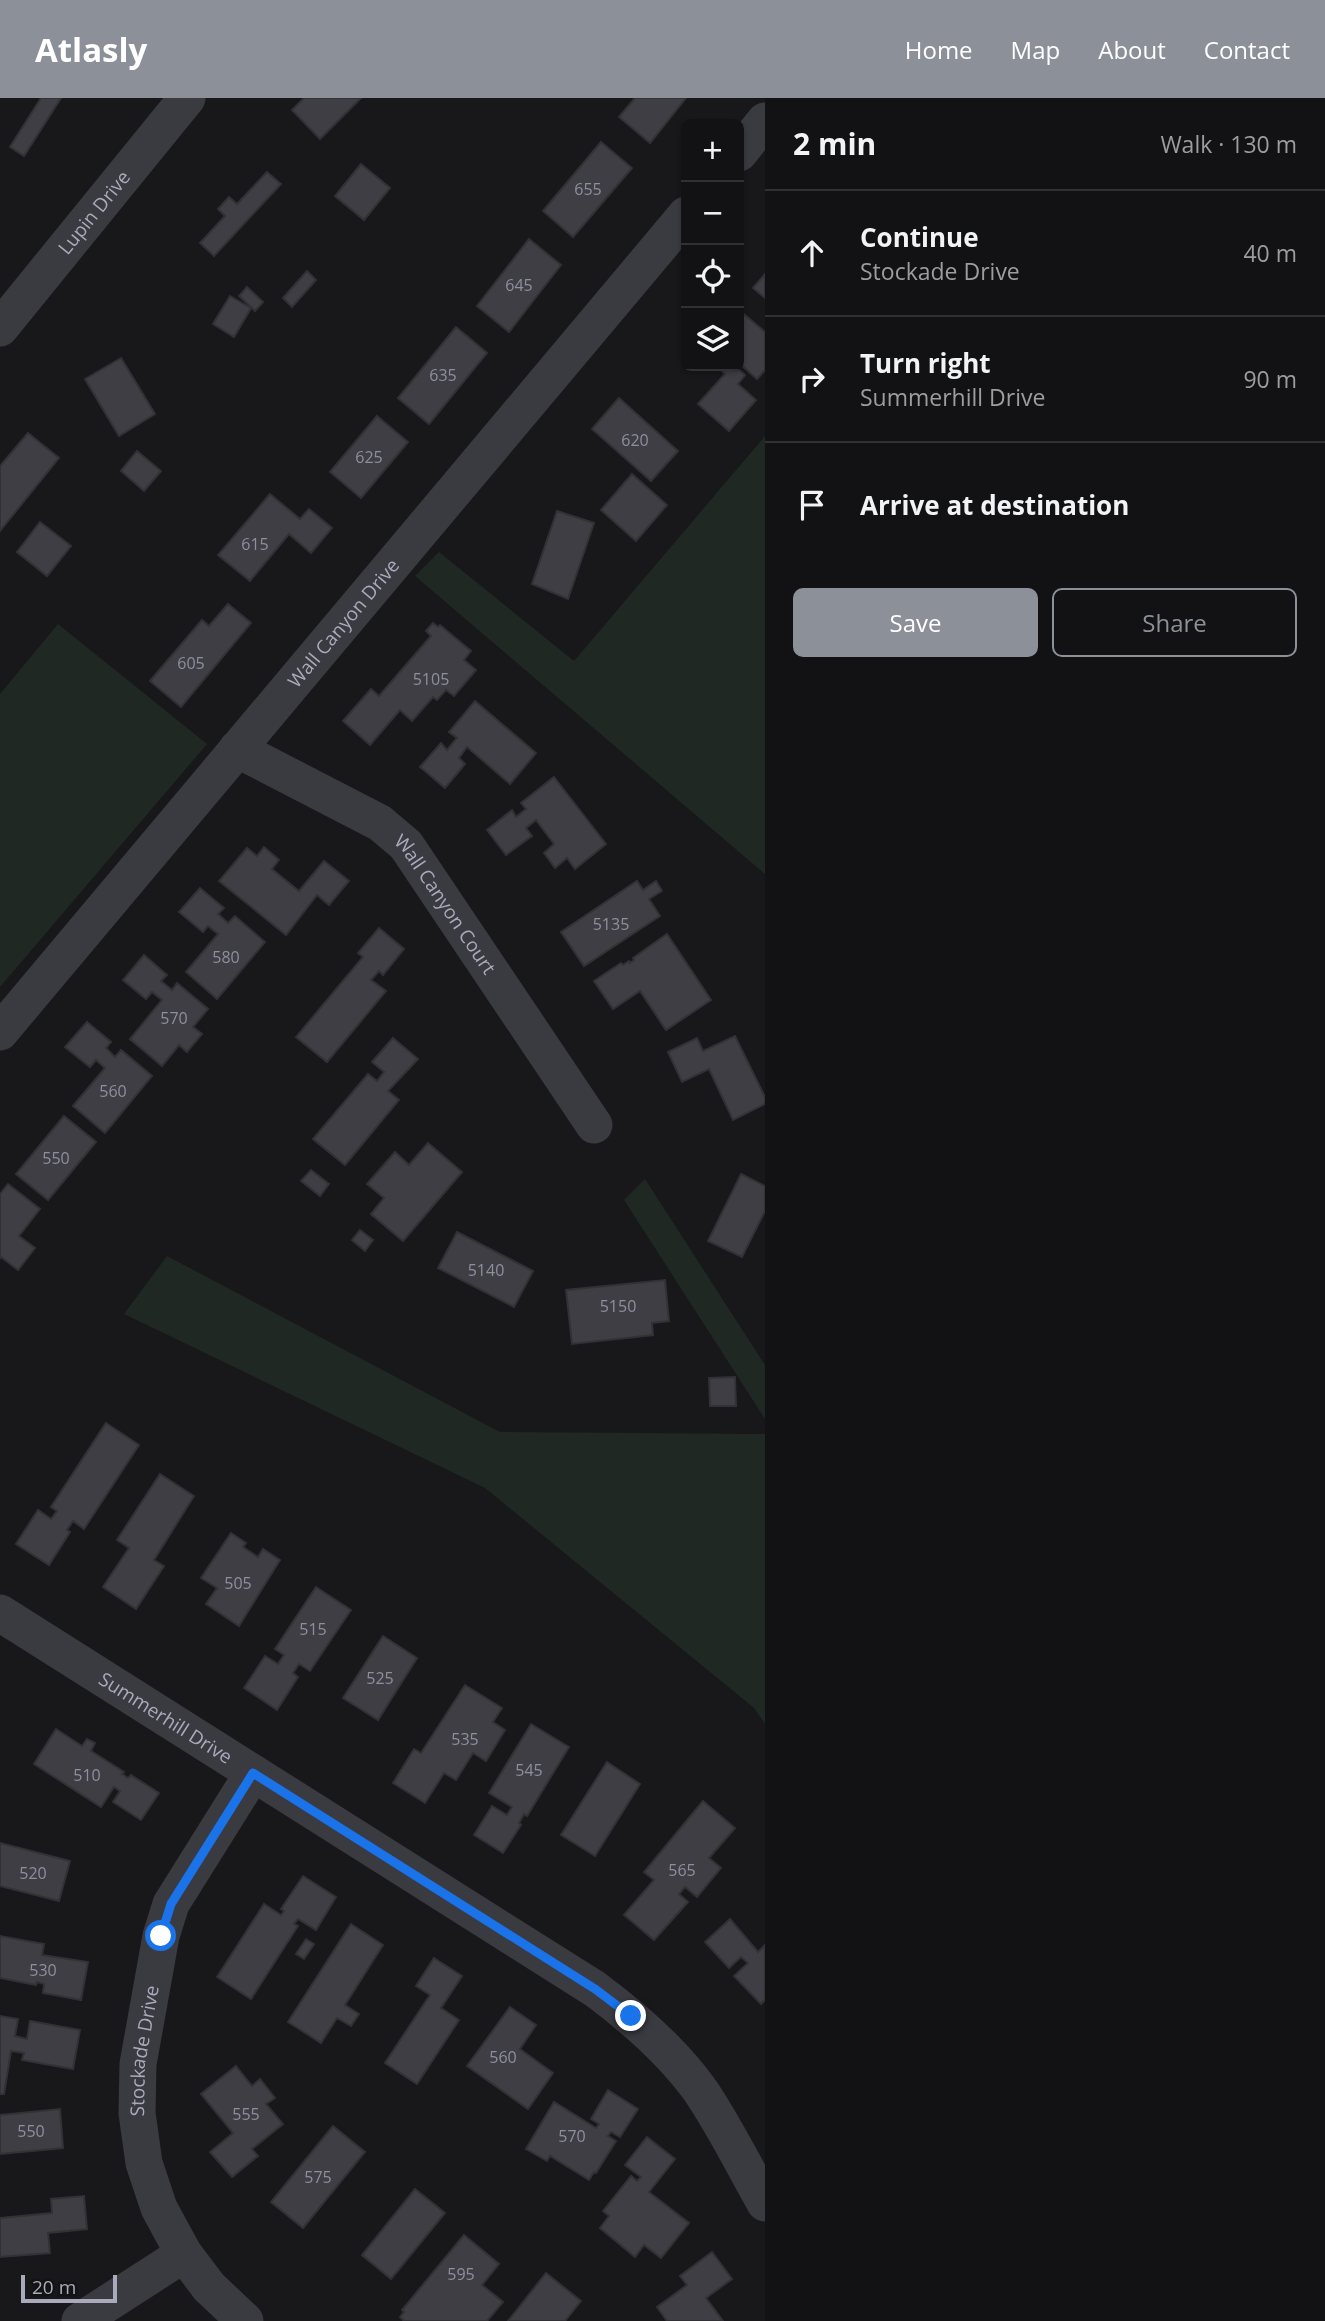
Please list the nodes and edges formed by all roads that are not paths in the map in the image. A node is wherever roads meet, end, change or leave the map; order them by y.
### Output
1 (187, 98) edge
2 (765, 121) edge
3 (744, 147) edge
4 (681, 221) edge
5 (0, 328) edge
6 (237, 749) junction
7 (0, 1032) edge
8 (594, 1125) dead end
9 (0, 1613) edge
10 (253, 1773) junction
11 (765, 2203) edge
12 (184, 2254) junction
13 (80, 2321) edge
14 (245, 2321) edge

1 - 5 street, Lupin Drive
2 - 3 street
4 - 6 street, Wall Canyon Drive
6 - 7 street, Wall Canyon Drive
6 - 8 street, Wall Canyon Court
9 - 10 street, Summerhill Drive
10 - 11 street, Summerhill Drive
10 - 12 street, Stockade Drive
12 - 13 street
12 - 14 street, Stockade Drive

